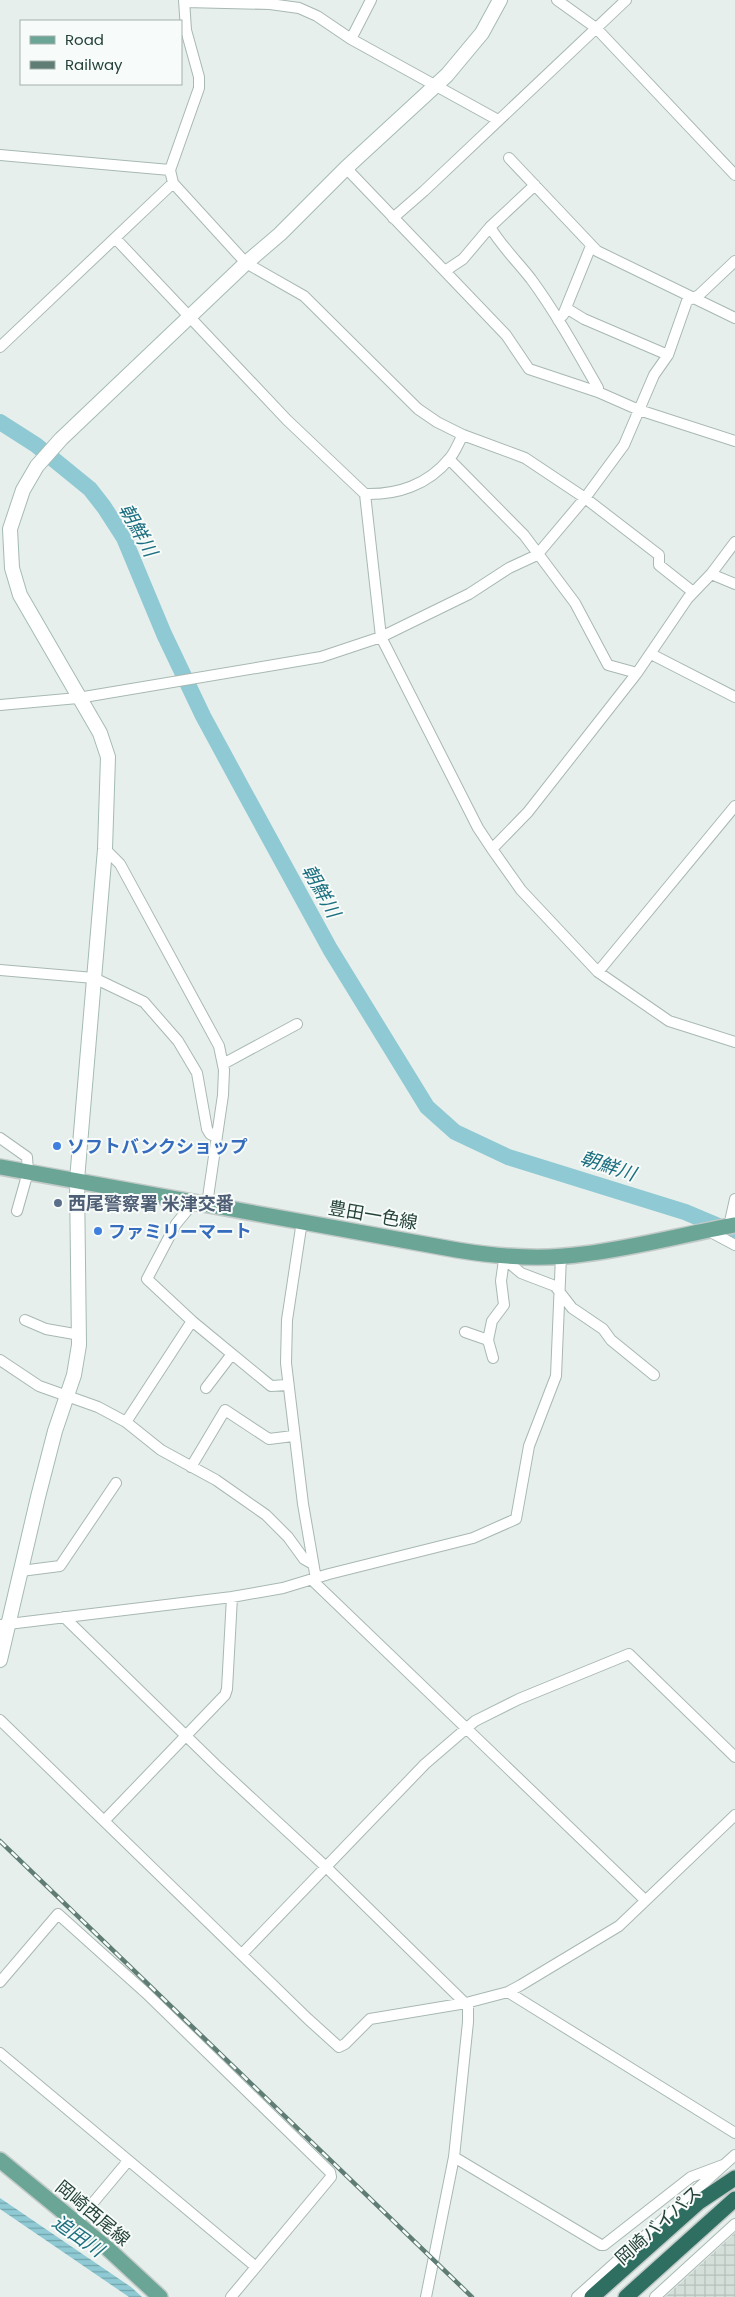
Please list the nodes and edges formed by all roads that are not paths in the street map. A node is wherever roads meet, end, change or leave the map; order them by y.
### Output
1 (371, 0) edge
2 (500, 0) edge
3 (557, 0) edge
4 (626, 0) edge
5 (185, 1) edge
6 (596, 28) junction
7 (351, 39) junction
8 (436, 85) junction
9 (498, 120) junction
10 (0, 155) edge
11 (509, 158) dead end
12 (346, 168) junction
13 (170, 170) junction
14 (735, 175) edge
15 (173, 184) junction
16 (534, 185) junction
17 (393, 218) junction
18 (490, 227) junction
19 (114, 238) junction
20 (592, 246) junction
21 (735, 262) edge
22 (246, 263) junction
23 (445, 271) junction
24 (695, 298) junction
25 (566, 308) junction
26 (189, 318) junction
27 (735, 318) edge
28 (558, 320) junction
29 (0, 347) edge
30 (668, 355) junction
31 (598, 392) junction
32 (639, 410) junction
33 (462, 435) junction
34 (735, 441) edge
35 (449, 459) junction
36 (365, 494) junction
37 (585, 498) junction
38 (735, 542) edge
39 (537, 555) junction
40 (711, 574) junction
41 (735, 584) edge
42 (693, 592) junction
43 (381, 637) junction
44 (651, 654) junction
45 (637, 673) junction
46 (735, 697) edge
47 (78, 698) junction
48 (0, 705) edge
49 (735, 806) edge
50 (105, 849) junction
51 (492, 849) junction
52 (0, 970) edge
53 (598, 972) junction
54 (94, 978) junction
55 (297, 1024) dead end
56 (735, 1042) edge
57 (223, 1064) junction
58 (216, 1137) junction
59 (0, 1138) edge
60 (2, 1167) edge
61 (28, 1172) junction
62 (77, 1180) junction
63 (735, 1199) edge
64 (200, 1203) junction
65 (16, 1211) dead end
66 (302, 1221) junction
67 (732, 1225) edge
68 (708, 1230) junction
69 (735, 1245) edge
70 (561, 1256) junction
71 (503, 1258) junction
72 (560, 1293) junction
73 (25, 1320) dead end
74 (192, 1321) junction
75 (466, 1332) dead end
76 (80, 1334) junction
77 (488, 1340) junction
78 (232, 1354) junction
79 (493, 1358) dead end
80 (0, 1360) edge
81 (654, 1375) dead end
82 (287, 1385) junction
83 (206, 1388) dead end
84 (67, 1396) junction
85 (126, 1422) junction
86 (293, 1436) junction
87 (191, 1467) junction
88 (116, 1483) dead end
89 (311, 1563) junction
90 (22, 1571) junction
91 (314, 1579) junction
92 (232, 1597) junction
93 (64, 1617) junction
94 (4, 1624) edge
95 (0, 1660) edge
96 (0, 1720) edge
97 (467, 1728) junction
98 (187, 1735) junction
99 (735, 1757) edge
100 (735, 1815) edge
101 (104, 1821) junction
102 (325, 1866) junction
103 (644, 1900) junction
104 (242, 1954) junction
105 (0, 1982) edge
106 (508, 1992) junction
107 (466, 2003) junction
108 (0, 2053) edge
109 (735, 2133) edge
110 (735, 2155) edge
111 (454, 2157) junction
112 (0, 2160) edge
113 (128, 2160) junction
114 (723, 2166) junction
115 (735, 2179) edge
116 (735, 2199) edge
117 (715, 2216) junction
118 (76, 2223) junction
119 (735, 2224) edge
120 (256, 2267) junction
121 (160, 2297) edge
122 (231, 2297) edge
123 (426, 2297) edge
124 (577, 2297) edge
125 (592, 2297) edge
126 (606, 2297) edge
127 (626, 2297) edge
128 (640, 2297) edge
129 (655, 2297) edge

1 - 7 street
2 - 8 street
3 - 6 street
4 - 6 street
5 - 7 street
5 - 13 street
6 - 9 street
6 - 14 street
7 - 8 street
8 - 9 street
8 - 12 street
9 - 17 street
10 - 13 street
11 - 16 street
12 - 17 street
12 - 22 street
13 - 15 street
15 - 19 street
15 - 22 street
16 - 18 street
16 - 20 street
17 - 23 street
18 - 23 street
18 - 28 street
19 - 26 street
19 - 29 street
20 - 24 street
20 - 25 street
21 - 24 street
22 - 26 street
22 - 33 street
23 - 31 street
24 - 27 street
24 - 30 street
25 - 28 street
25 - 30 street
26 - 36 street
26 - 47 street
28 - 31 street
30 - 32 street
31 - 32 street
32 - 34 street
32 - 37 street
33 - 35 street
33 - 37 street
35 - 36 street
35 - 39 street
36 - 43 street
37 - 39 street
37 - 42 street
38 - 40 street
39 - 43 street
39 - 45 street
40 - 41 street
40 - 42 street
42 - 44 street
43 - 47 street
43 - 51 street
44 - 45 street
44 - 46 street
45 - 51 street
47 - 48 street
47 - 50 street
49 - 53 street
50 - 54 street
50 - 57 street
51 - 53 street
52 - 54 street
53 - 56 street
54 - 58 street
54 - 62 street
55 - 57 street
57 - 58 street
58 - 64 street
59 - 61 street
60 - 61 main road, 豊田一色線
61 - 62 main road, 豊田一色線
61 - 65 street
62 - 64 main road, 豊田一色線
62 - 76 street
63 - 67 street
64 - 66 main road, 豊田一色線
64 - 74 street
66 - 71 main road, 豊田一色線
66 - 82 street
67 - 68 main road, 豊田一色線
68 - 69 street
68 - 70 main road, 豊田一色線
70 - 71 main road, 豊田一色線
70 - 72 street
71 - 72 street
71 - 77 street
72 - 81 street
72 - 91 street
73 - 76 street
74 - 78 street
74 - 85 street
75 - 77 street
76 - 84 street
77 - 79 street
78 - 82 street
78 - 83 street
80 - 84 street
82 - 86 street
84 - 85 street
84 - 90 street
85 - 87 street
86 - 87 street
86 - 89 street
87 - 89 street
88 - 90 street
89 - 91 street
90 - 94 street
91 - 92 street
91 - 97 street
92 - 93 street
92 - 98 street
93 - 94 street
93 - 98 street
94 - 95 street
96 - 101 street
97 - 99 street
97 - 102 street
97 - 103 street
98 - 101 street
98 - 102 street
100 - 103 street
101 - 104 street
102 - 104 street
102 - 107 street
103 - 106 street
104 - 107 street
105 - 120 street
106 - 107 street
106 - 109 street
107 - 111 street
108 - 113 street
110 - 114 street
111 - 114 street
111 - 123 street
112 - 118 main road, 岡崎西尾線
113 - 118 street
113 - 120 street
114 - 124 street
115 - 125 highway
115 - 126 highway, 岡崎バイパス
116 - 117 highway, 岡崎バイパス
117 - 127 highway, 岡崎バイパス
117 - 128 highway
118 - 121 main road, 岡崎西尾線
119 - 129 street
120 - 122 street

